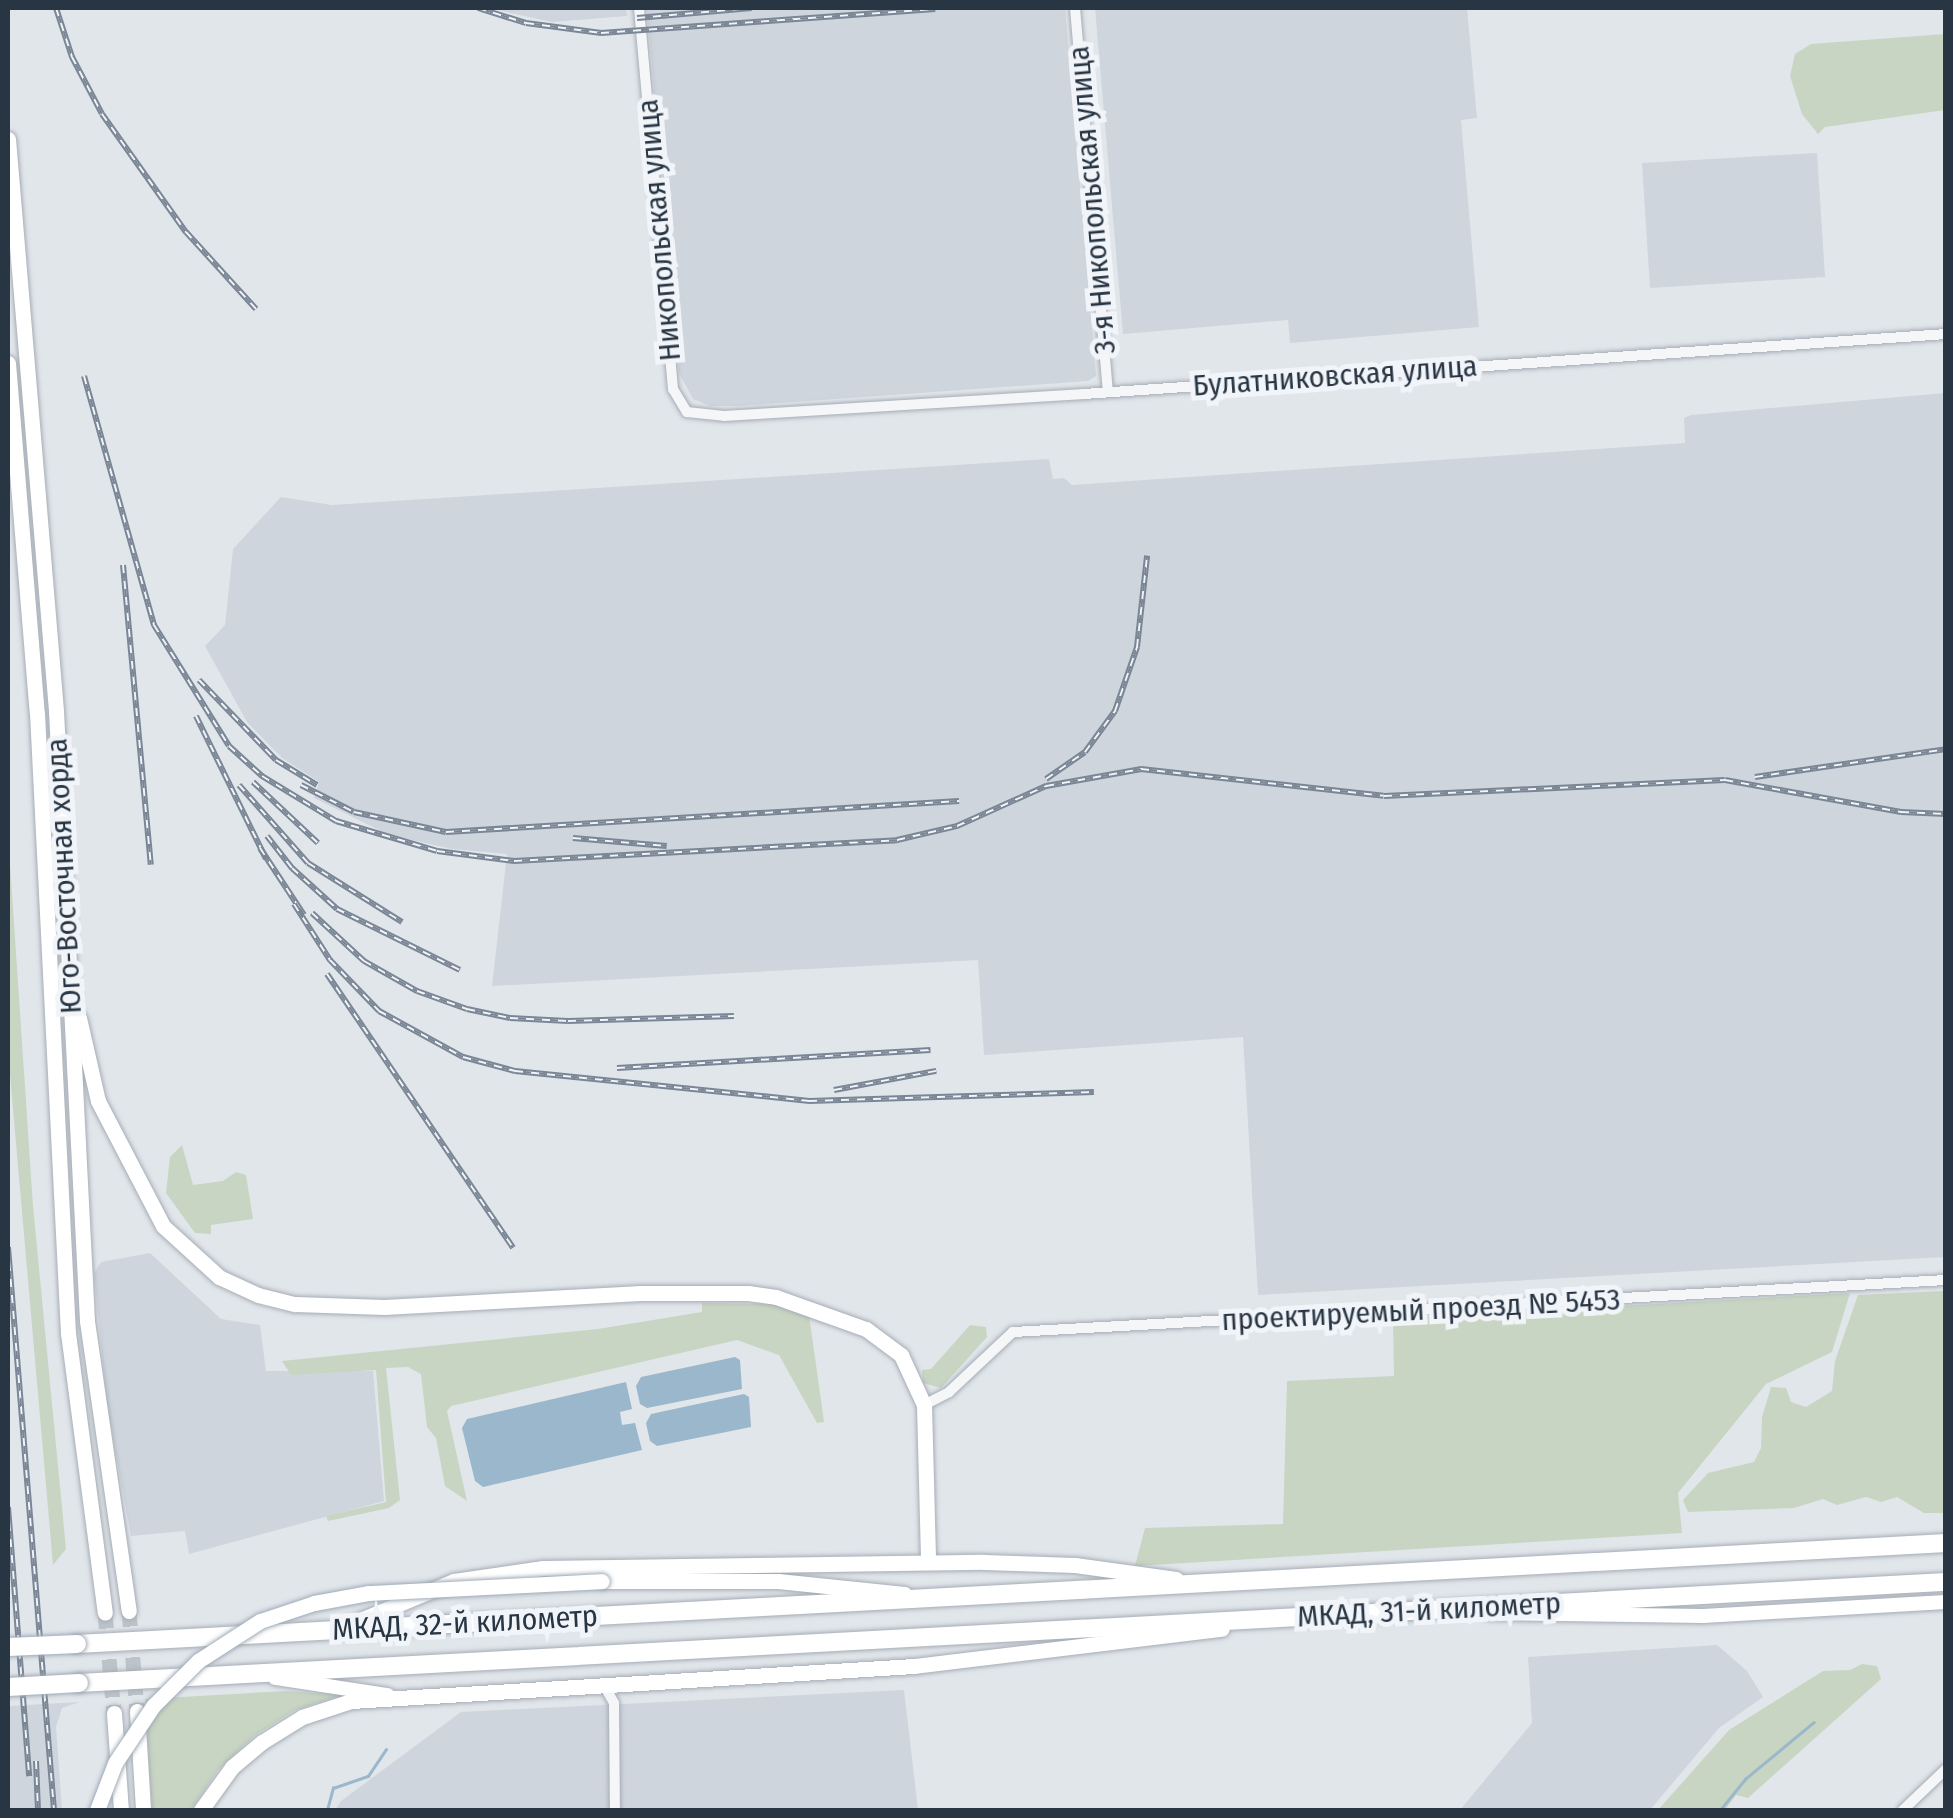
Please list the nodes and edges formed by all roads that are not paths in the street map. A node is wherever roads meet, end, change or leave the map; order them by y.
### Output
1 (639, 8) edge
2 (1075, 8) edge
3 (8, 139) edge
4 (1946, 334) edge
5 (8, 364) edge
6 (1108, 392) junction
7 (724, 416) joint
8 (68, 964) junction
9 (1946, 1280) edge
10 (924, 1404) junction
11 (1946, 1542) edge
12 (928, 1562) junction
13 (1946, 1582) edge
14 (1205, 1583) junction
15 (923, 1597) junction
16 (1946, 1602) edge
17 (1434, 1610) junction
18 (129, 1611) tunnel mouth
19 (105, 1613) tunnel mouth
20 (1365, 1614) junction
21 (324, 1631) junction
22 (912, 1638) joint
23 (8, 1648) edge
24 (245, 1673) junction
25 (644, 1681) junction
26 (598, 1684) junction
27 (8, 1687) edge
28 (392, 1695) junction
29 (137, 1711) tunnel mouth
30 (114, 1713) tunnel mouth
31 (616, 1717) junction
32 (1946, 1770) edge
33 (97, 1810) edge
34 (122, 1810) edge
35 (143, 1810) edge
36 (201, 1810) edge
37 (616, 1810) edge
38 (1903, 1810) edge

1 - 7 street, Никопольская улица
2 - 6 street, 3-я Никопольская улица
3 - 8 main road, Юго-Восточная хорда
4 - 6 street, Булатниковская улица
5 - 19 main road, Юго-Восточная хорда
6 - 7 street, Булатниковская улица
8 - 10 main road
8 - 18 main road, Юго-Восточная хорда
9 - 10 street, проектируемый проезд № 5453
10 - 12 main road
11 - 14 highway, МКАД, 31-й километр
12 - 14 main road
12 - 21 main road
13 - 17 highway, МКАД, 31-й километр
14 - 15 highway, МКАД, 31-й километр
15 - 21 highway, МКАД, 32-й километр
15 - 33 main road, bridge
16 - 17 main road
17 - 20 highway, МКАД, 31-й километр
20 - 22 highway, МКАД, 31-й километр
20 - 25 main road
21 - 23 highway, МКАД, 32-й километр, bridge
22 - 24 highway, МКАД, 32-й километр
24 - 27 highway, МКАД, 32-й километр, bridge
24 - 28 main road
25 - 26 main road
25 - 31 street
26 - 28 main road
26 - 31 street
28 - 36 main road
29 - 35 main road
30 - 34 main road
31 - 37 street
32 - 38 street

